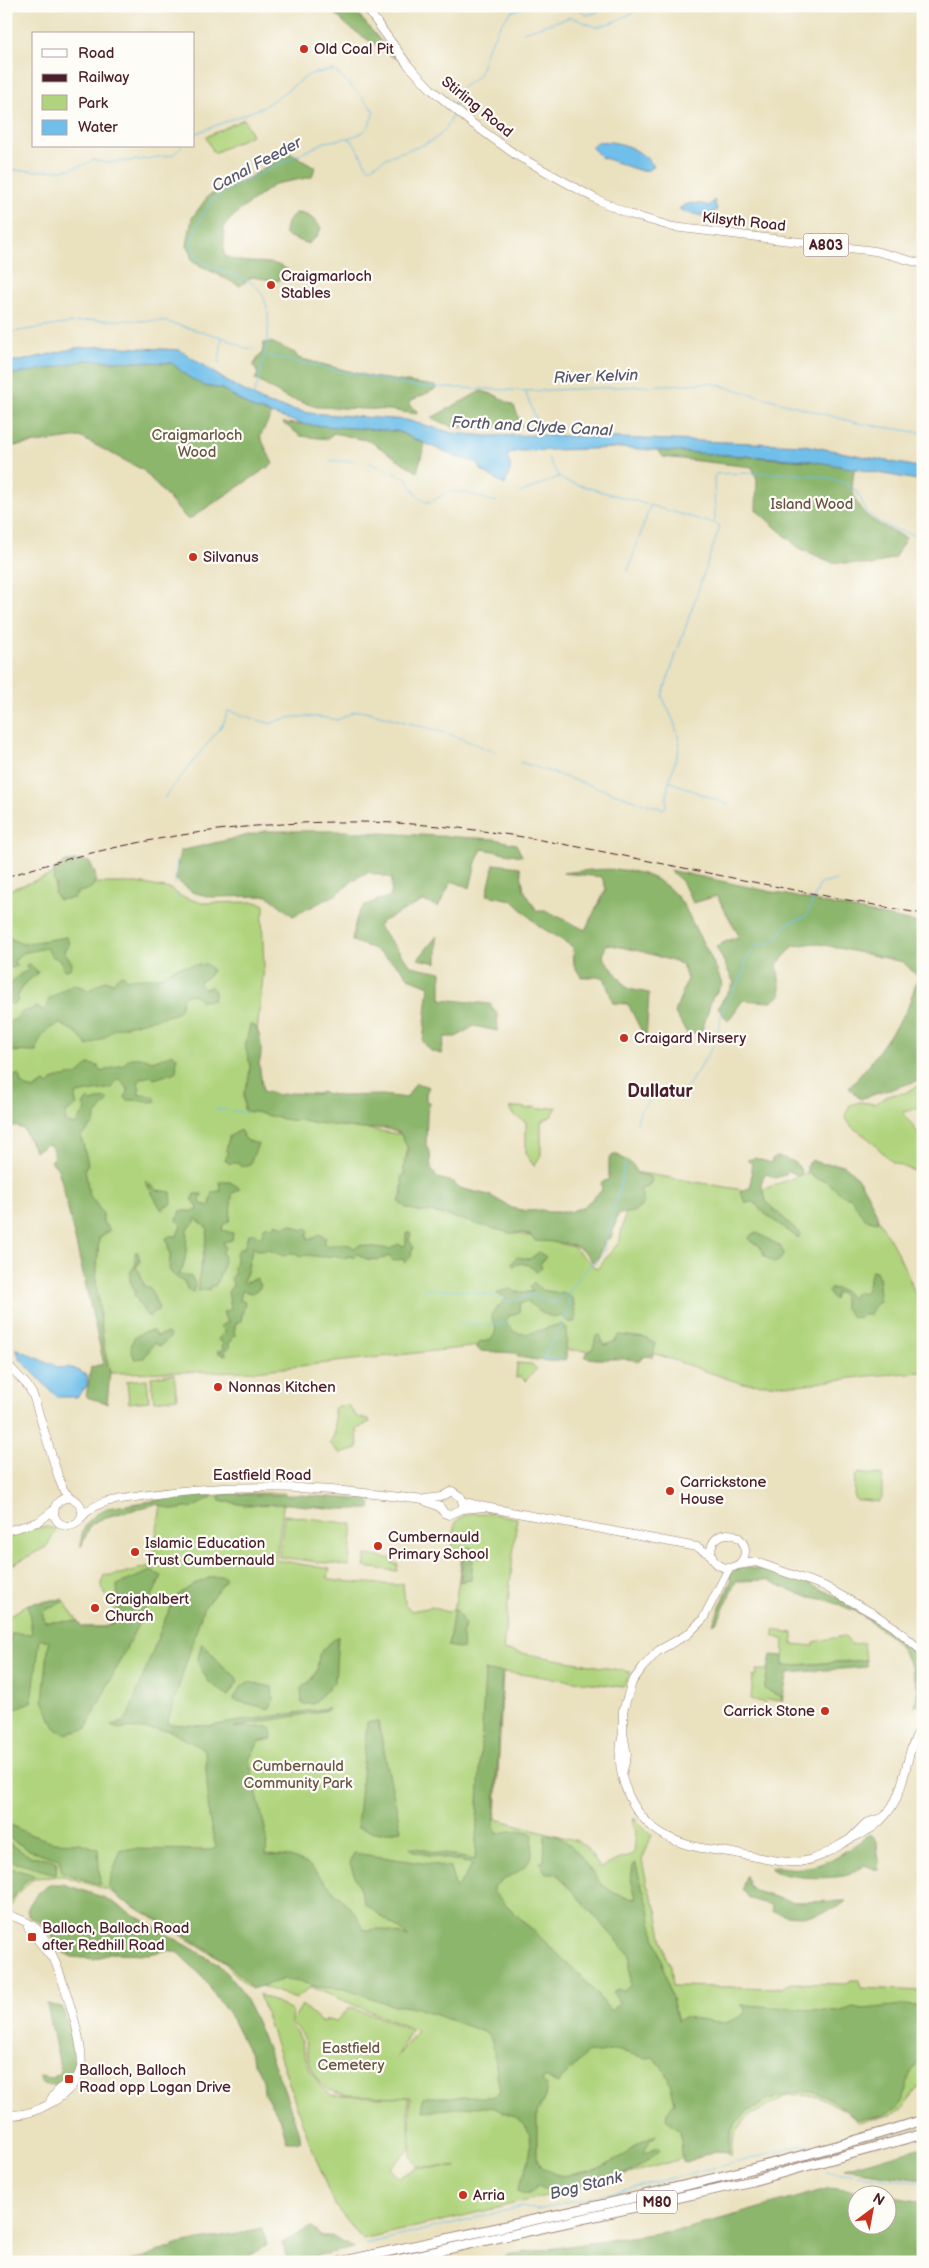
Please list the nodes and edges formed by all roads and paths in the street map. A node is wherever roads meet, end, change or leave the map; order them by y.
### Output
1 (365, 6) edge
2 (596, 199) joint
3 (923, 264) edge
4 (7, 1363) edge
5 (58, 1479) junction
6 (441, 1497) junction
7 (73, 1499) junction
8 (423, 1500) junction
9 (102, 1503) junction
10 (462, 1505) junction
11 (440, 1507) junction
12 (54, 1508) junction
13 (82, 1516) junction
14 (38, 1522) junction
15 (62, 1525) junction
16 (6, 1532) edge
17 (712, 1542) junction
18 (697, 1548) junction
19 (745, 1551) junction
20 (711, 1555) junction
21 (756, 1562) junction
22 (738, 1565) junction
23 (719, 1566) junction
24 (729, 1568) junction
25 (721, 1581) junction
26 (923, 1652) edge
27 (923, 1724) edge
28 (6, 1914) edge
29 (6, 2115) edge
30 (923, 2120) edge
31 (923, 2134) edge
32 (340, 2262) edge
33 (389, 2262) edge

1 - 2 street, Stirling Road / A803
2 - 3 street, Kilsyth Road / A803
4 - 5 street
5 - 7 street
5 - 12 street
6 - 8 street, Eastfield Road
6 - 10 street, Eastfield Road
6 - 11 street
7 - 9 street, Eastfield Road
7 - 12 street
7 - 13 street
8 - 9 street, Eastfield Road
8 - 11 street, Eastfield Road
9 - 13 street, Eastfield Road
10 - 11 street, Eastfield Road
10 - 18 street, Eastfield Road
12 - 14 street
12 - 15 street
13 - 15 street
14 - 15 street
14 - 16 street
17 - 18 street
17 - 19 street
17 - 20 street
18 - 20 street, Eastfield Road
19 - 21 street
19 - 22 street
20 - 23 street
21 - 22 street
21 - 26 street
22 - 24 street
23 - 24 street
23 - 25 street
24 - 25 street
25 - 27 street
28 - 29 street
30 - 32 highway, M80
31 - 33 highway, M80

